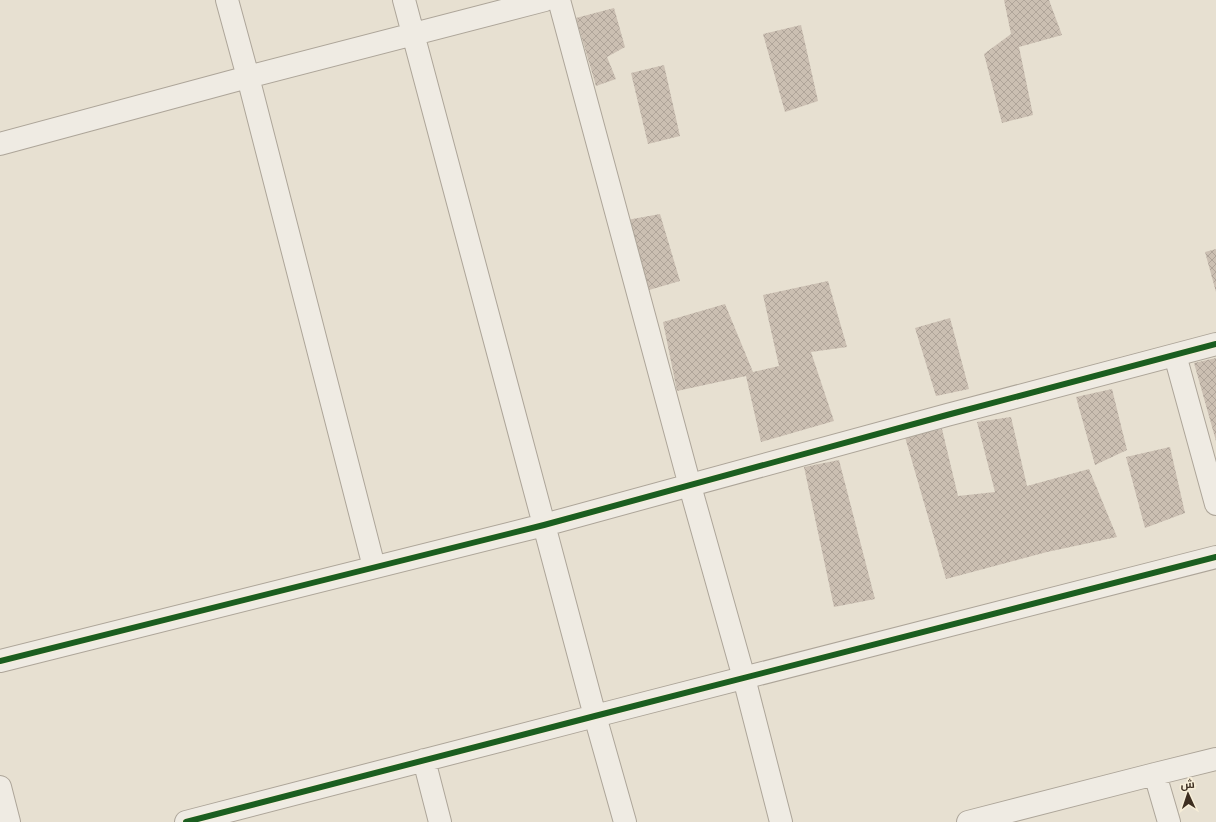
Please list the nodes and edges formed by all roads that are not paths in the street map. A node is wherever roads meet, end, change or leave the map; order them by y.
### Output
1 (227, 0) edge
2 (404, 0) edge
3 (545, 0) edge
4 (559, 0) edge
5 (412, 34) junction
6 (248, 77) junction
7 (0, 144) edge
8 (1216, 344) edge
9 (1175, 355) junction
10 (690, 486) junction
11 (1216, 504) edge
12 (544, 525) junction
13 (1216, 557) edge
14 (374, 567) junction
15 (0, 661) edge
16 (744, 678) junction
17 (595, 716) junction
18 (1216, 759) edge
19 (424, 760) junction
20 (1155, 774) junction
21 (0, 787) edge
22 (9, 822) edge
23 (186, 822) edge
24 (440, 822) edge
25 (625, 822) edge
26 (782, 822) edge
27 (968, 822) edge
28 (1169, 822) edge

1 - 6 street
2 - 5 street
3 - 5 street
4 - 10 street
5 - 6 street
5 - 12 street
6 - 7 street
6 - 14 street
8 - 9 street
9 - 10 street
9 - 11 street
10 - 12 street
10 - 16 street
12 - 14 street
12 - 17 street
13 - 16 street
14 - 15 street
16 - 17 street
16 - 26 street
17 - 19 street
17 - 25 street
18 - 20 street
19 - 23 street
19 - 24 street
20 - 27 street
20 - 28 street
21 - 22 street

